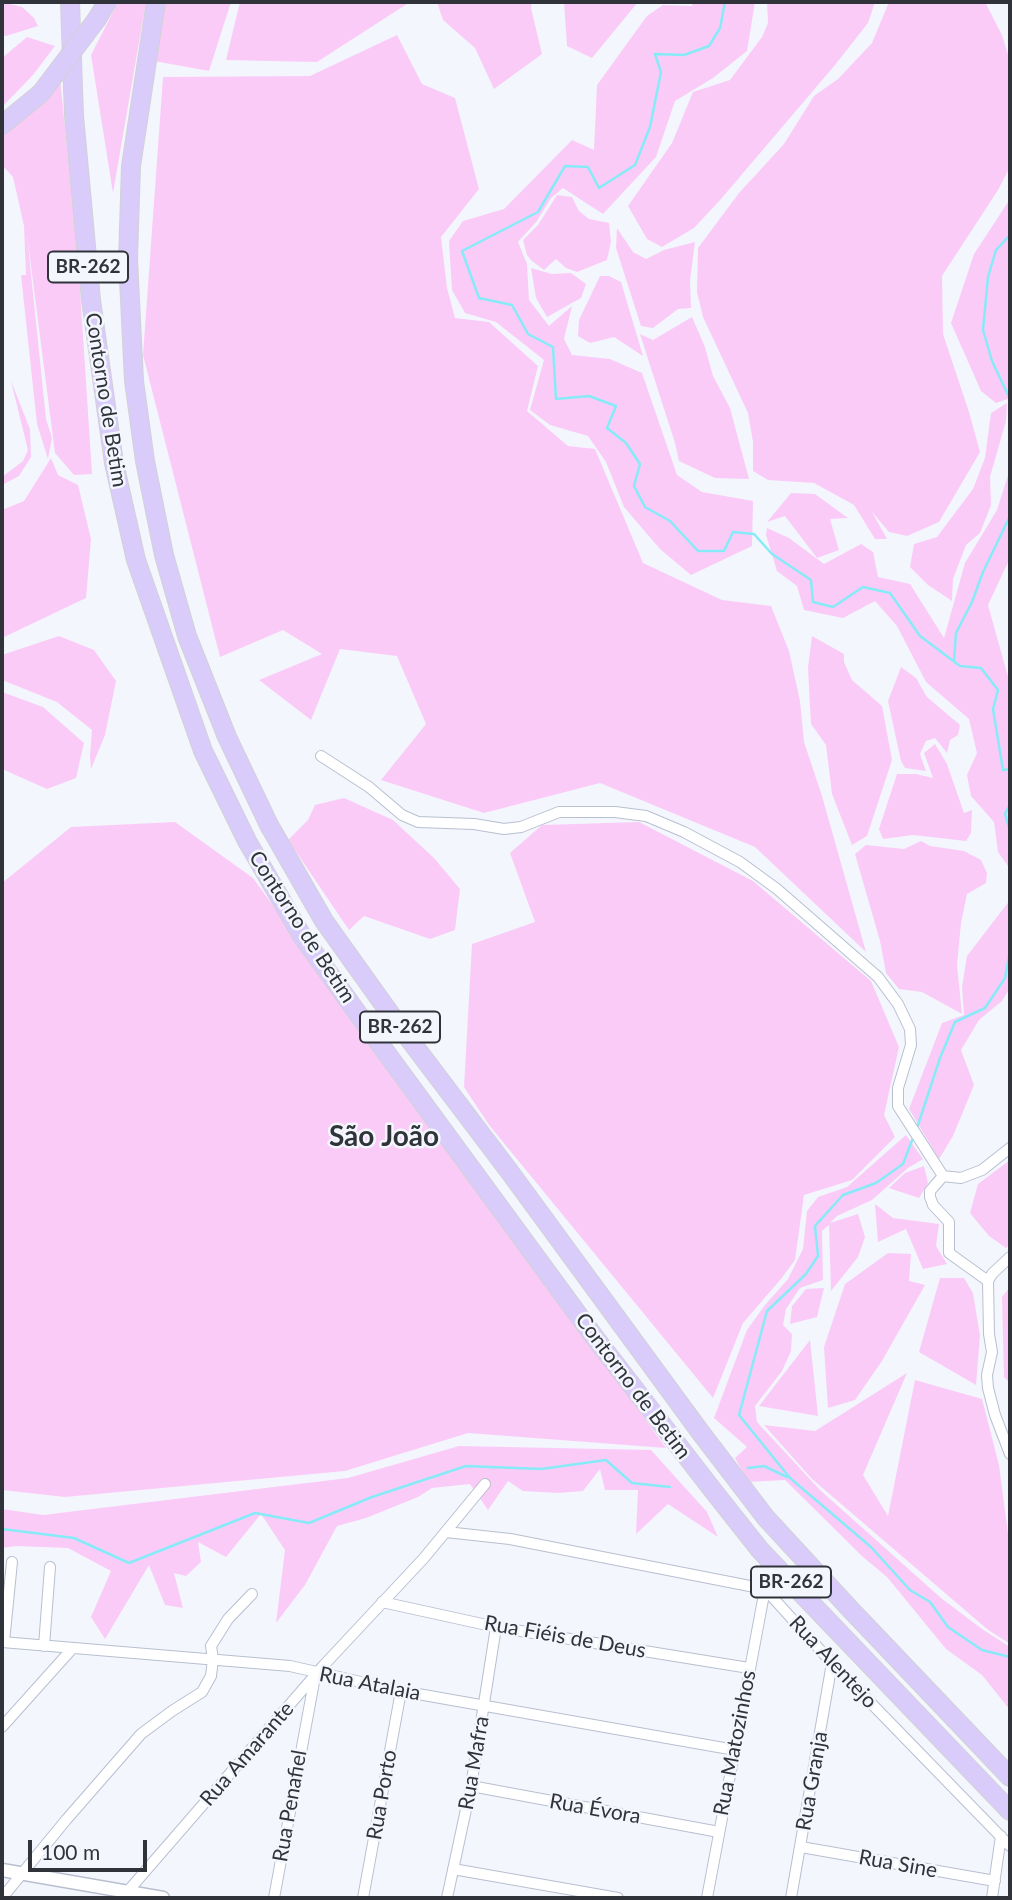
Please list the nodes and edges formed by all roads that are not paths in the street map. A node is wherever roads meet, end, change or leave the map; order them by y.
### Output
1 (69, 2) edge
2 (107, 2) edge
3 (156, 2) edge
4 (2, 125) edge
5 (321, 756) dead end
6 (1010, 1148) edge
7 (943, 1176) junction
8 (1010, 1257) edge
9 (988, 1281) junction
10 (1010, 1454) edge
11 (485, 1484) dead end
12 (446, 1532) junction
13 (12, 1562) dead end
14 (50, 1567) dead end
15 (765, 1588) junction
16 (252, 1594) dead end
17 (382, 1602) junction
18 (496, 1627) junction
19 (3, 1642) edge
20 (44, 1646) junction
21 (71, 1650) junction
22 (213, 1659) junction
23 (832, 1663) junction
24 (749, 1668) junction
25 (317, 1674) junction
26 (401, 1691) junction
27 (484, 1705) junction
28 (2, 1727) edge
29 (735, 1750) junction
30 (987, 1753) junction
31 (1010, 1769) edge
32 (1010, 1777) edge
33 (471, 1786) junction
34 (1010, 1811) edge
35 (719, 1832) junction
36 (1001, 1836) junction
37 (1010, 1846) edge
38 (801, 1847) junction
39 (453, 1868) junction
40 (2, 1870) edge
41 (22, 1873) junction
42 (995, 1881) junction
43 (125, 1895) edge
44 (2, 1898) edge
45 (163, 1898) edge
46 (274, 1898) edge
47 (363, 1898) edge
48 (447, 1898) edge
49 (618, 1898) edge
50 (707, 1898) edge
51 (792, 1898) edge
52 (992, 1898) edge

1 - 34 highway, Contorno de Betim / BR-262
2 - 4 highway, bridge
3 - 30 highway, Contorno de Betim / BR-262
5 - 7 street
6 - 7 street
7 - 9 street
8 - 9 street
9 - 10 street
11 - 12 street, Rua Amarante
12 - 15 street
12 - 17 street, Rua Amarante
13 - 19 street
14 - 20 street
15 - 23 street, Rua Alentejo
15 - 24 street, Rua Matozinhos
16 - 22 street
17 - 18 street, Rua Fiéis de Deus
17 - 25 street, Rua Amarante
18 - 24 street, Rua Fiéis de Deus
18 - 27 street, Rua Mafra
19 - 20 street, Rua Atalaia
20 - 21 street, Rua Atalaia
21 - 22 street, Rua Atalaia
21 - 28 street
22 - 25 street, Rua Atalaia
22 - 41 street
23 - 36 street, Rua Alentejo
23 - 38 street, Rua Granja
24 - 29 street, Rua Matozinhos
25 - 26 street, Rua Atalaia
25 - 43 street, Rua Amarante
25 - 46 street, Rua Penafiel
26 - 27 street, Rua Atalaia
26 - 47 street, Rua Porto
27 - 29 street, Rua Atalaia
27 - 33 street, Rua Mafra
29 - 35 street, Rua Matozinhos
30 - 31 highway, BR-262
30 - 32 highway, Contorno de Betim / BR-262
33 - 35 street, Rua Évora
33 - 39 street, Rua Mafra
35 - 50 street, Rua Matozinhos
36 - 37 street, Rua Alentejo
36 - 42 street
38 - 42 street, Rua Sine
38 - 51 street, Rua Granja
39 - 48 street, Rua Mafra
39 - 49 street
40 - 41 street
41 - 43 street
41 - 44 street
42 - 52 street
43 - 45 street

